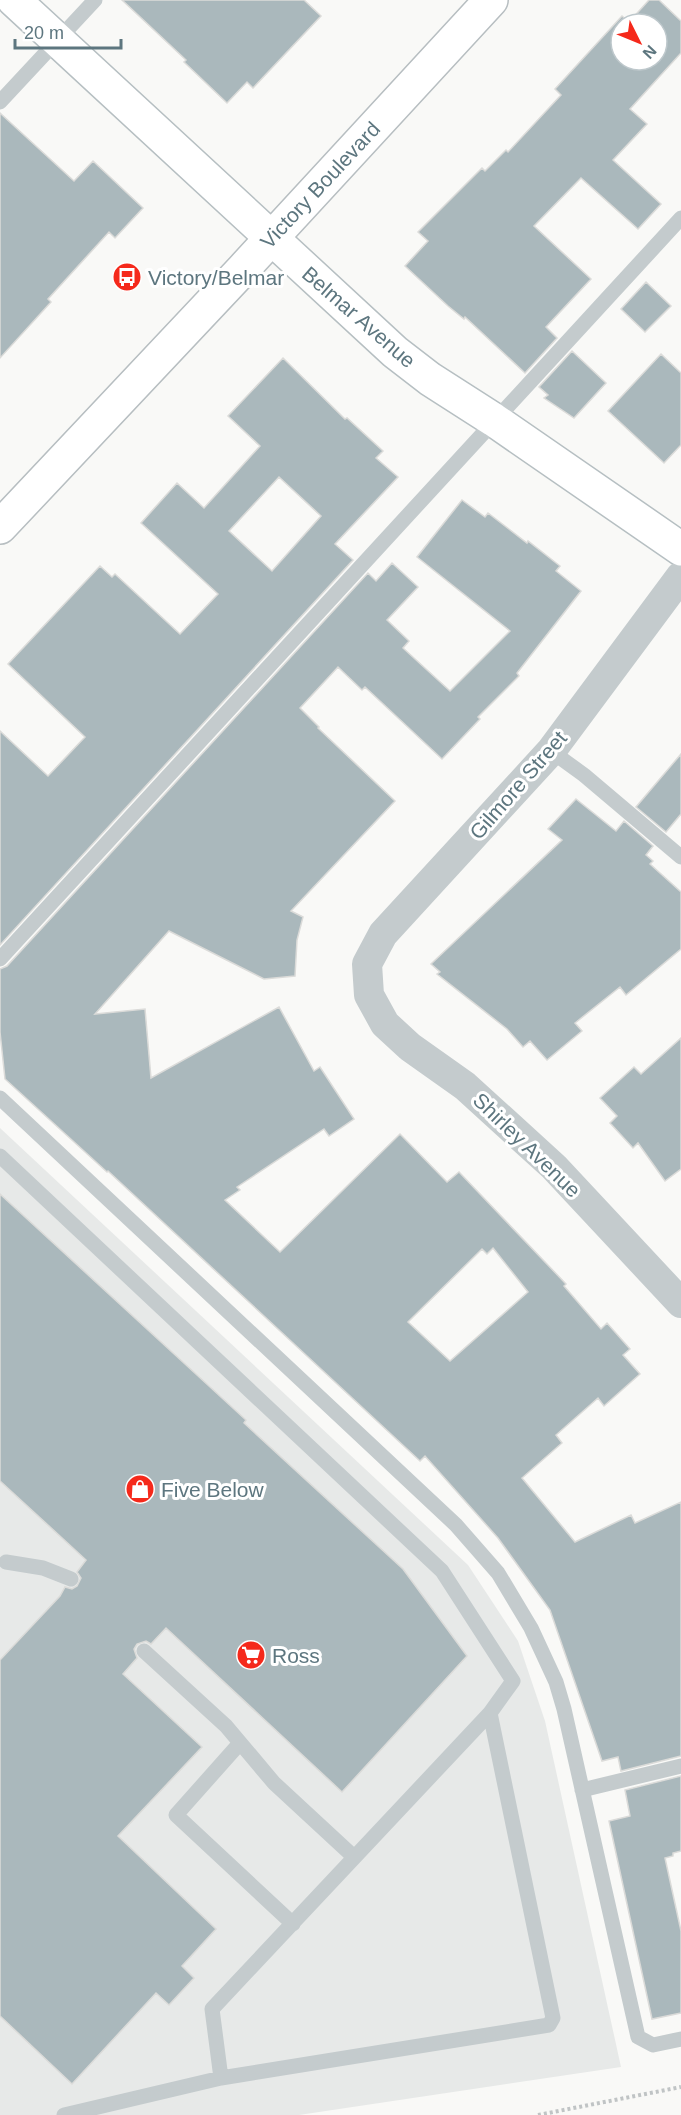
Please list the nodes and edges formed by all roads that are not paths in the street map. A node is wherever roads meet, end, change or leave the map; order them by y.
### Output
1 (14, 0) edge
2 (95, 0) edge
3 (491, 0) edge
4 (57, 40) junction
5 (0, 102) edge
6 (681, 218) edge
7 (271, 239) junction
8 (494, 420) junction
9 (0, 527) edge
10 (681, 549) edge
11 (681, 576) edge
12 (551, 751) junction
13 (681, 857) edge
14 (0, 959) edge
15 (369, 994) joint
16 (0, 1098) edge
17 (0, 1156) edge
18 (681, 1303) edge
19 (6, 1562) dead end
20 (71, 1579) dead end
21 (144, 1651) dead end
22 (490, 1713) junction
23 (240, 1743) junction
24 (681, 1766) edge
25 (582, 1790) junction
26 (354, 1857) junction
27 (293, 1924) junction
28 (681, 2039) edge
29 (221, 2078) junction
30 (64, 2115) edge

1 - 4 street, Belmar Avenue
2 - 4 lane
3 - 7 street, Victory Boulevard
4 - 5 lane
4 - 7 street, Belmar Avenue
6 - 8 lane
7 - 8 street, Belmar Avenue
7 - 9 street, Victory Boulevard
8 - 10 street, Belmar Avenue
8 - 14 lane
11 - 12 street, Gilmore Street
12 - 13 lane
12 - 15 street, Gilmore Street
15 - 18 street, Shirley Avenue
16 - 25 lane
17 - 22 lane
19 - 20 lane
21 - 23 lane
22 - 26 lane
22 - 29 lane
23 - 26 lane
23 - 27 lane
24 - 25 lane
25 - 28 lane
26 - 27 lane
27 - 29 lane
29 - 30 lane

